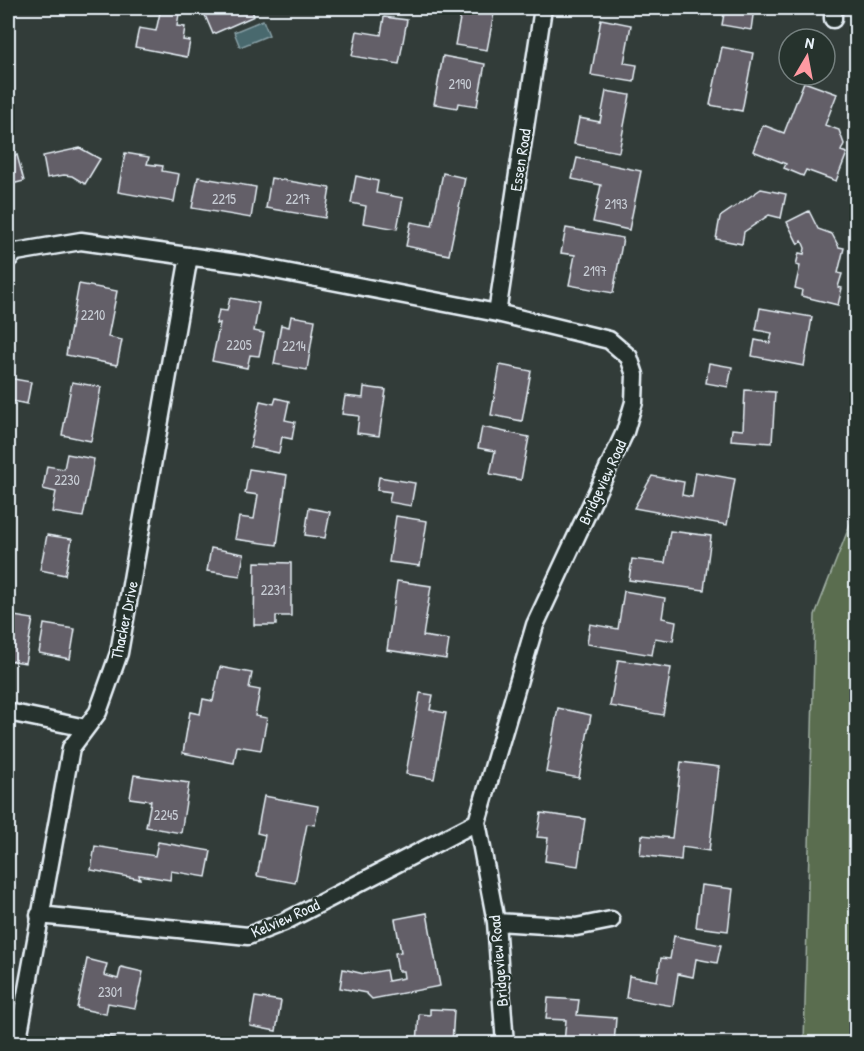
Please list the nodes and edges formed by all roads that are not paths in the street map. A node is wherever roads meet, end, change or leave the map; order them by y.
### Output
1 (543, 8) edge
2 (189, 256) junction
3 (8, 259) edge
4 (497, 312) junction
5 (8, 712) edge
6 (86, 728) junction
7 (477, 822) junction
8 (39, 915) junction
9 (611, 920) dead end
10 (496, 922) junction
11 (17, 1044) edge
12 (506, 1044) edge

1 - 4 street, Essen Road
2 - 3 street, Bridgeview Road
2 - 4 street, Bridgeview Road
2 - 6 street, Thacker Drive
4 - 7 street, Bridgeview Road
5 - 6 street
6 - 8 street, Thacker Drive
7 - 8 street, Kelview Road
7 - 10 street, Bridgeview Road
8 - 11 street, Thacker Drive
9 - 10 street
10 - 12 street, Bridgeview Road

